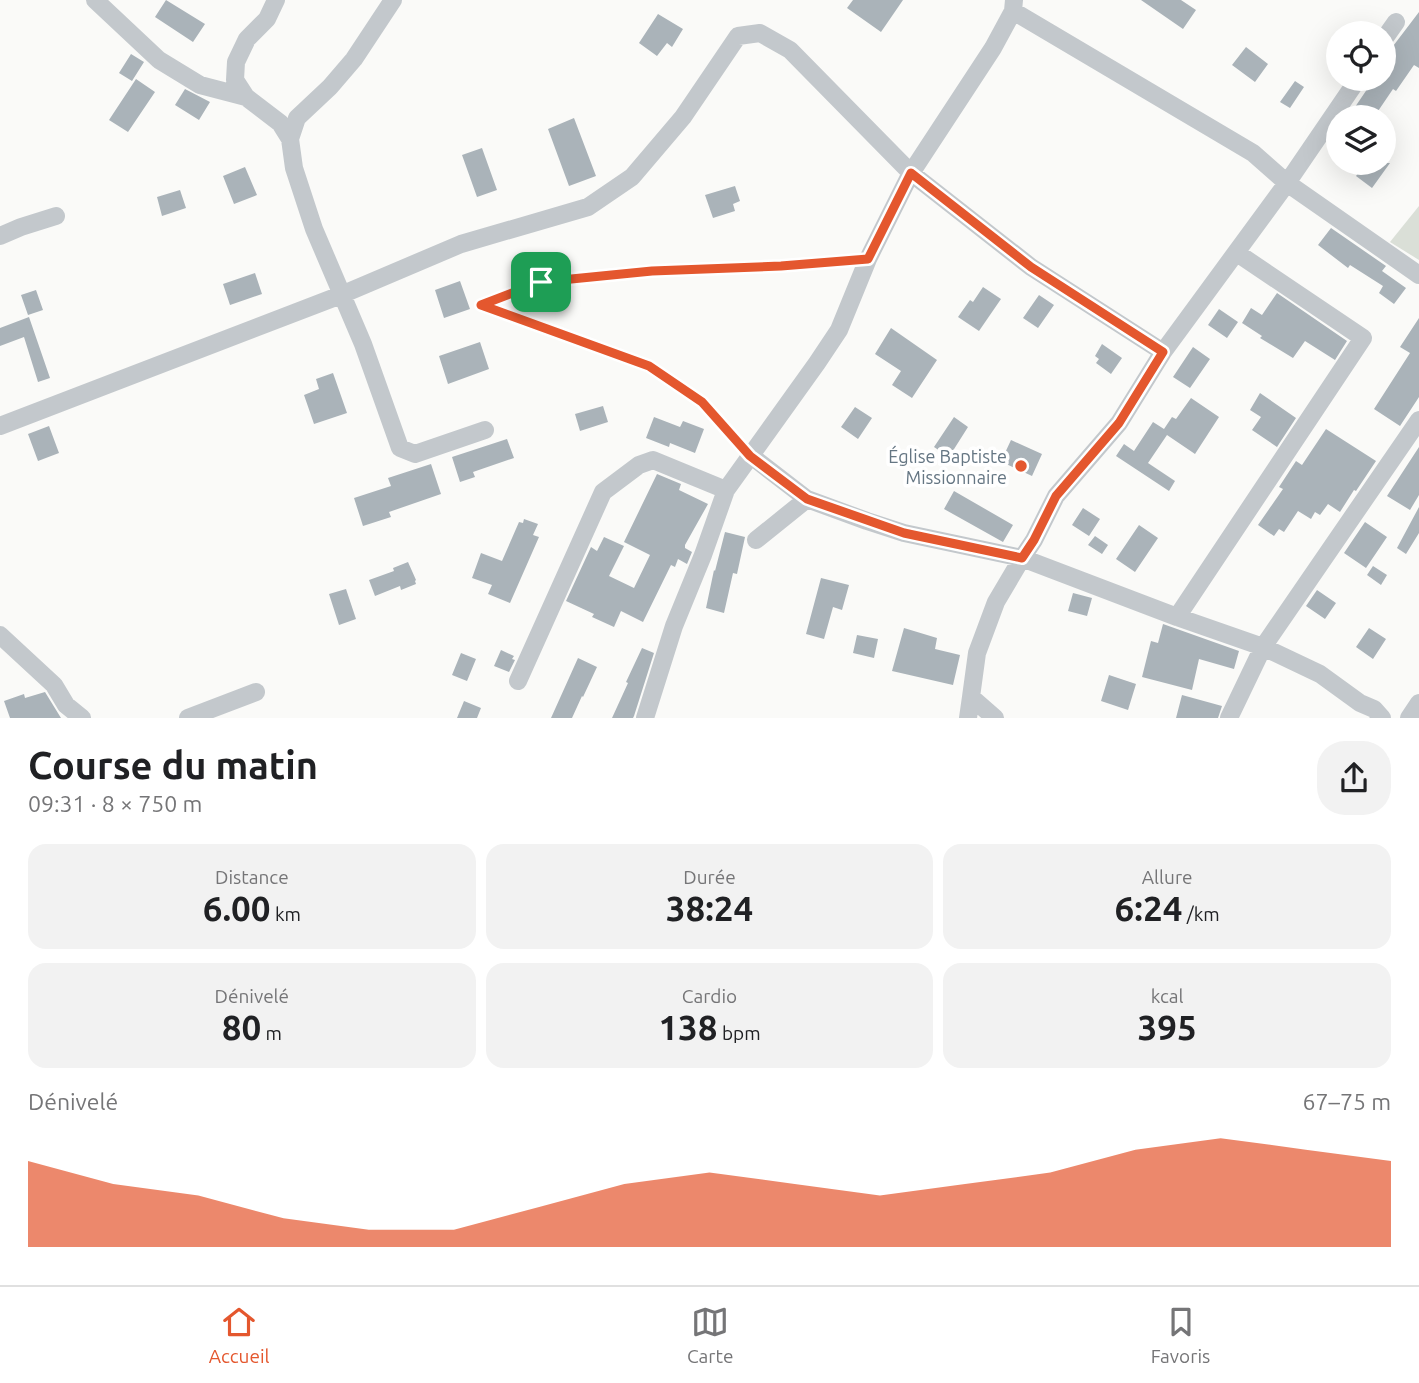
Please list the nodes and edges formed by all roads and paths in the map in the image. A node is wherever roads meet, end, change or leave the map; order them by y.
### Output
1 (95, 0) edge
2 (276, 0) edge
3 (393, 0) edge
4 (1014, 5) edge
5 (1350, 91) edge
6 (246, 97) junction
7 (290, 139) junction
8 (911, 173) junction
9 (1287, 183) junction
10 (56, 216) dead end
11 (0, 236) edge
12 (1237, 253) junction
13 (868, 259) junction
14 (1419, 275) edge
15 (341, 295) junction
16 (1163, 352) junction
17 (1419, 419) edge
18 (0, 426) edge
19 (485, 429) dead end
20 (750, 456) junction
21 (726, 490) junction
22 (807, 499) junction
23 (756, 540) dead end
24 (1022, 558) junction
25 (1177, 617) junction
26 (0, 635) edge
27 (1263, 647) junction
28 (518, 681) dead end
29 (256, 692) dead end
30 (971, 697) junction
31 (1419, 703) edge
32 (82, 718) edge
33 (188, 718) edge
34 (645, 718) edge
35 (968, 718) edge
36 (995, 718) edge
37 (1229, 718) edge
38 (1382, 718) edge
39 (1409, 718) edge

1 - 6 street
2 - 6 street
3 - 7 street
4 - 8 street
4 - 9 street
5 - 9 street
6 - 7 street
7 - 15 street
8 - 13 street
8 - 15 street
8 - 16 street
9 - 12 street
9 - 14 street
10 - 11 street
12 - 16 street
12 - 25 street
13 - 20 street
13 - 20 path
15 - 18 street
15 - 19 street
16 - 24 street
17 - 27 street
20 - 21 street
20 - 22 street
21 - 28 street
21 - 34 street
22 - 23 street
22 - 24 street
24 - 25 street
24 - 30 street
25 - 27 street
26 - 32 street
27 - 37 street
27 - 38 street
29 - 33 street
30 - 35 street
30 - 36 street
31 - 39 street

